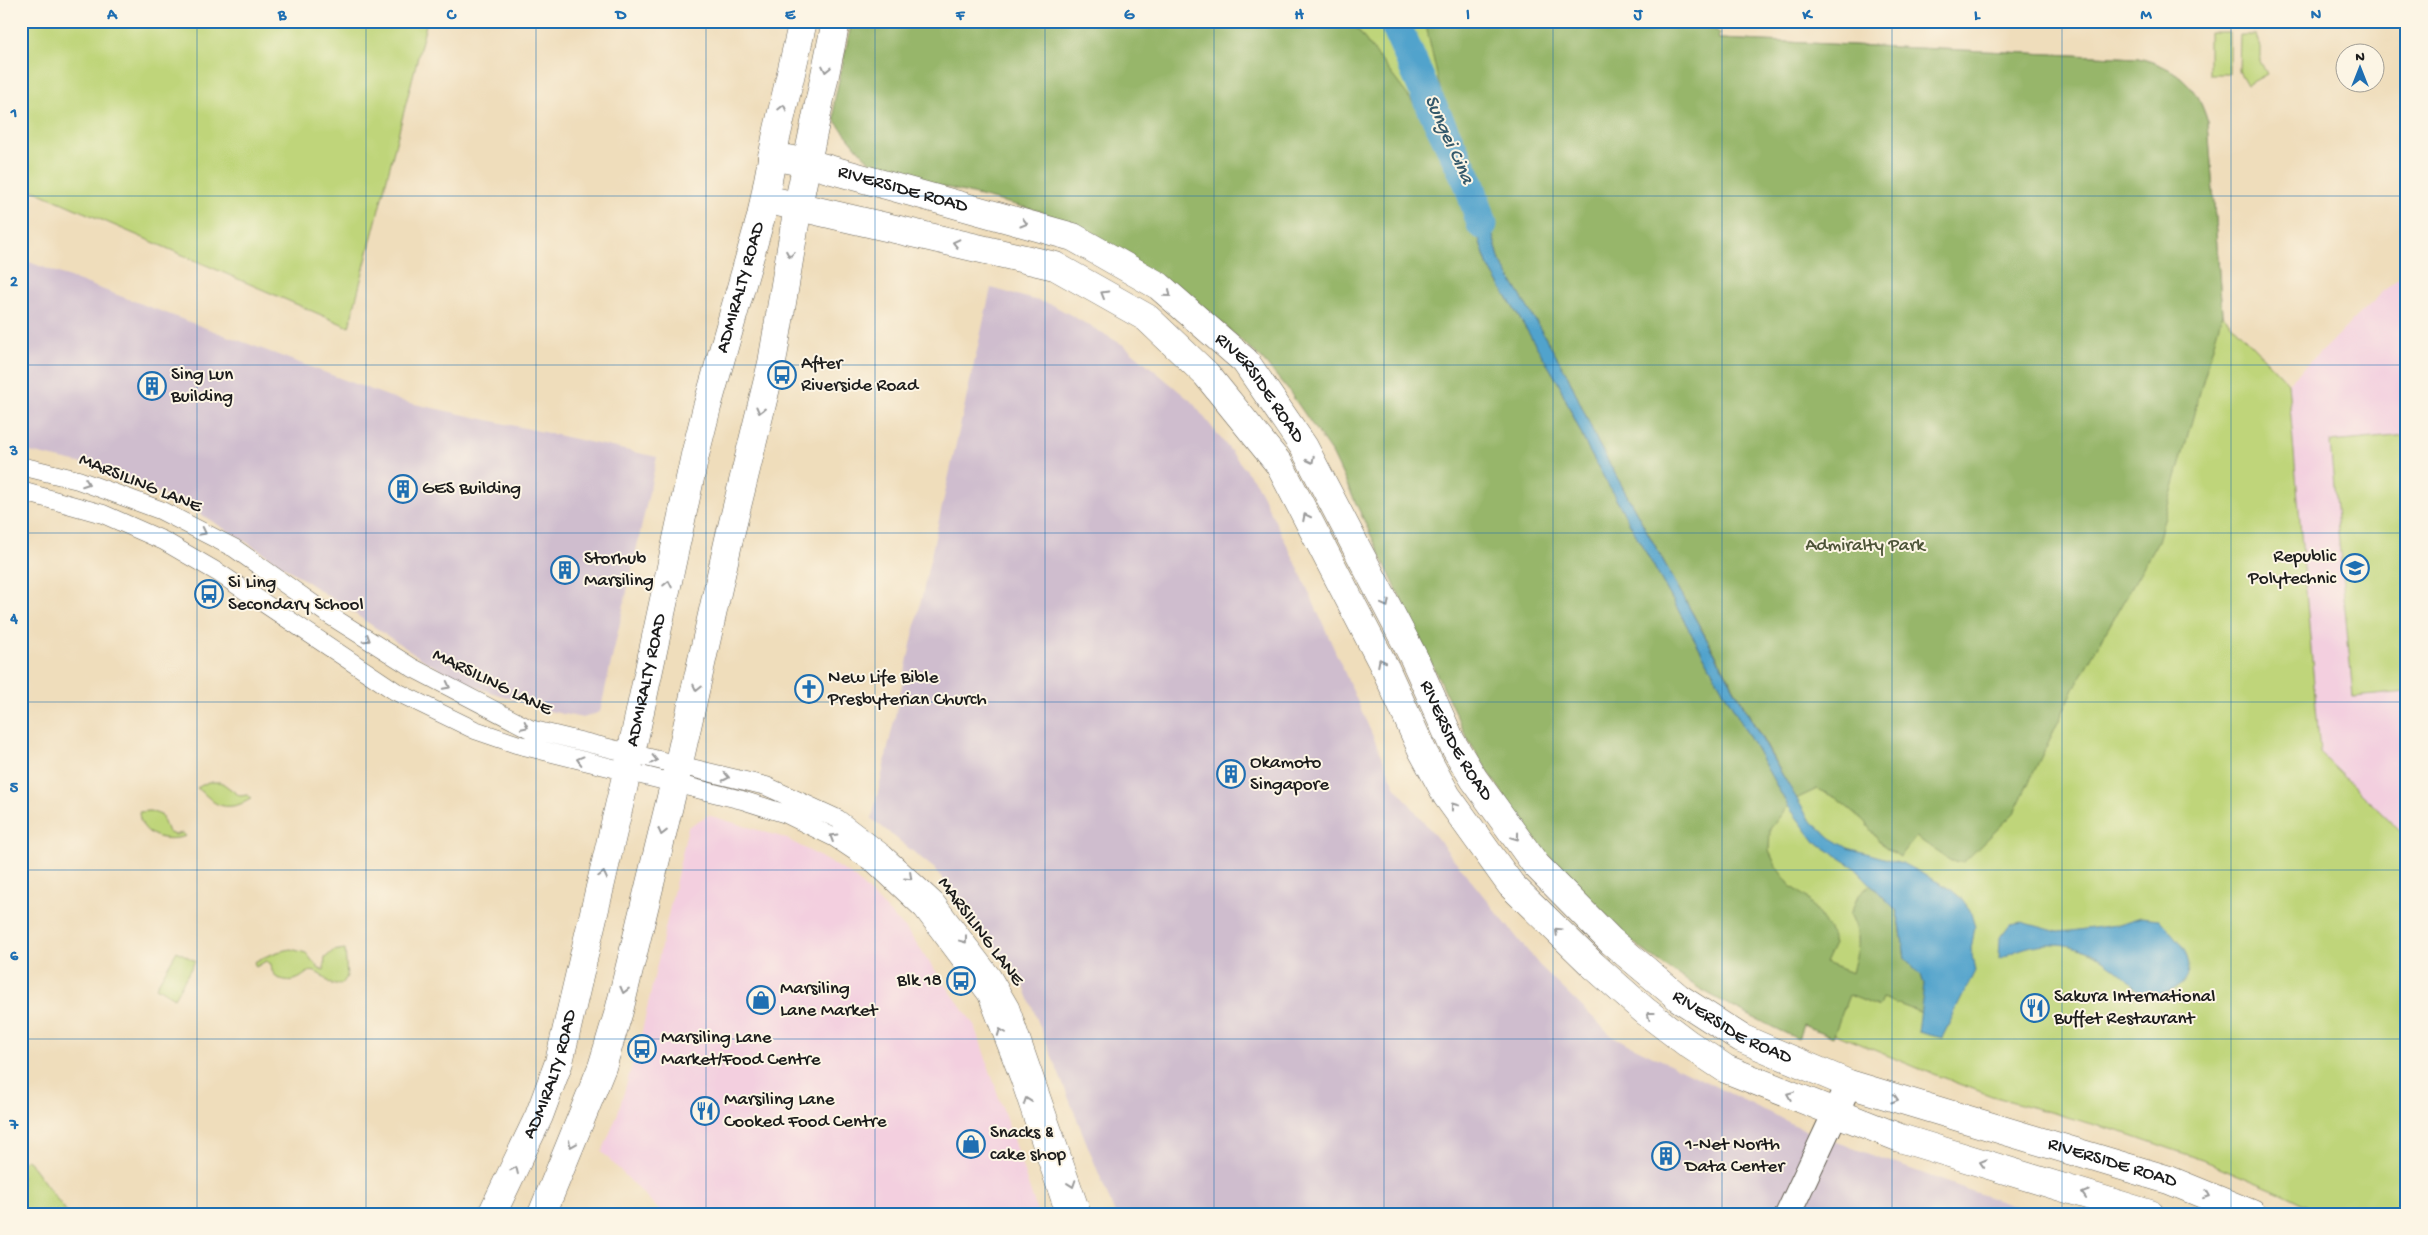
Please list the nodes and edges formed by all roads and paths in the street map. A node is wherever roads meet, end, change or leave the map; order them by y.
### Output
1 (803, 21) edge
2 (836, 21) edge
3 (772, 156) junction
4 (807, 163) junction
5 (765, 198) junction
6 (798, 206) junction
7 (21, 466) edge
8 (21, 491) edge
9 (629, 763) junction
10 (676, 775) junction
11 (1026, 1075) junction
12 (1849, 1084) junction
13 (1835, 1113) junction
14 (492, 1214) edge
15 (542, 1214) edge
16 (1065, 1214) edge
17 (1082, 1214) edge
18 (1788, 1214) edge
19 (2150, 1214) edge
20 (2252, 1214) edge

3 -> 1 main road, ADMIRALTY ROAD
2 -> 4 main road, ADMIRALTY ROAD
3 - 4 main road, RIVERSIDE ROAD
3 - 5 main road, ADMIRALTY ROAD
4 - 6 main road, ADMIRALTY ROAD
4 -> 12 main road, RIVERSIDE ROAD
5 - 6 main road, RIVERSIDE ROAD
9 -> 5 main road, ADMIRALTY ROAD
6 -> 10 main road, ADMIRALTY ROAD
13 -> 6 main road, RIVERSIDE ROAD
7 -> 9 street, MARSILING LANE
9 -> 8 street, MARSILING LANE
9 - 10 street, MARSILING LANE
14 -> 9 main road, ADMIRALTY ROAD
10 - 11 street, MARSILING LANE
10 -> 15 main road, ADMIRALTY ROAD
16 -> 11 street, MARSILING LANE
11 -> 17 street, MARSILING LANE
12 - 13 street
12 -> 20 main road, RIVERSIDE ROAD
13 - 18 street
19 -> 13 main road, RIVERSIDE ROAD

